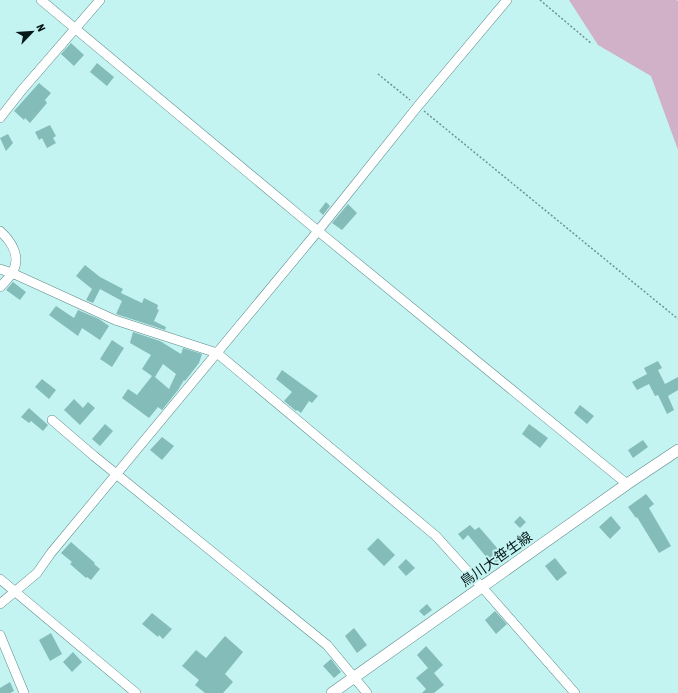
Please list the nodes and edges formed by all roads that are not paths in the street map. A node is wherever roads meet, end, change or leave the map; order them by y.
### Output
1 (41, 0) edge
2 (100, 0) edge
3 (506, 0) edge
4 (76, 30) junction
5 (0, 118) edge
6 (0, 231) edge
7 (318, 231) junction
8 (0, 269) edge
9 (12, 273) junction
10 (0, 287) edge
11 (217, 353) junction
12 (52, 420) dead end
13 (678, 450) edge
14 (117, 475) junction
15 (627, 484) junction
16 (0, 579) edge
17 (482, 586) junction
18 (15, 591) junction
19 (0, 604) edge
20 (0, 635) edge
21 (354, 678) junction
22 (24, 693) edge
23 (136, 693) edge
24 (332, 693) edge
25 (367, 693) edge
26 (575, 693) edge

1 - 4 street
2 - 4 street
3 - 7 street
4 - 5 street
4 - 7 street
6 - 9 street
7 - 11 street
7 - 15 street
8 - 9 street
9 - 10 street
9 - 11 street
11 - 14 street
11 - 17 street
12 - 14 street
13 - 15 street, 鳥川大笹生線
14 - 18 street
14 - 21 street
15 - 17 street, 鳥川大笹生線
16 - 18 street
17 - 21 street, 鳥川大笹生線
17 - 26 street
18 - 19 street
18 - 23 street
20 - 22 street
21 - 24 street, 鳥川大笹生線
21 - 25 street

